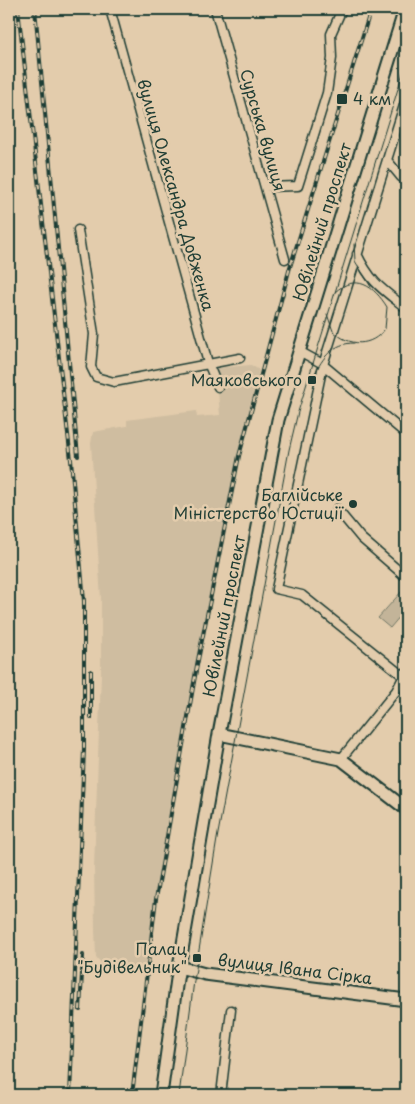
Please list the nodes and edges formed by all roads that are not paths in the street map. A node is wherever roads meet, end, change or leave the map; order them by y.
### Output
1 (110, 9) edge
2 (215, 9) edge
3 (342, 9) edge
4 (405, 9) edge
5 (406, 100) edge
6 (387, 160) junction
7 (406, 180) edge
8 (265, 187) junction
9 (78, 230) dead end
10 (357, 254) junction
11 (285, 259) dead end
12 (406, 308) edge
13 (299, 351) junction
14 (240, 358) dead end
15 (208, 363) junction
16 (323, 365) junction
17 (218, 387) dead end
18 (406, 434) edge
19 (337, 509) dead end
20 (406, 577) edge
21 (404, 674) edge
22 (218, 734) junction
23 (341, 759) junction
24 (406, 808) edge
25 (180, 967) junction
26 (406, 1000) edge
27 (231, 1010) dead end
28 (161, 1095) edge
29 (222, 1095) edge

1 - 15 street, вулиця Олександра Довженка
2 - 8 street, Сурська вулиця
3 - 8 street
4 - 13 main road, Ювілейний проспект
5 - 6 street
6 - 7 street
6 - 10 street
8 - 11 street, Сурська вулиця
9 - 15 street
10 - 12 street
10 - 16 street
13 - 16 street
13 - 22 main road, Ювілейний проспект
14 - 15 street
15 - 17 street, вулиця Олександра Довженка
16 - 18 street
16 - 21 street
19 - 20 street
21 - 23 street
22 - 23 main road
22 - 25 main road, Ювілейний проспект
23 - 24 main road
25 - 26 main road, вулиця Івана Сірка
25 - 28 main road, Ювілейний проспект
27 - 29 street

